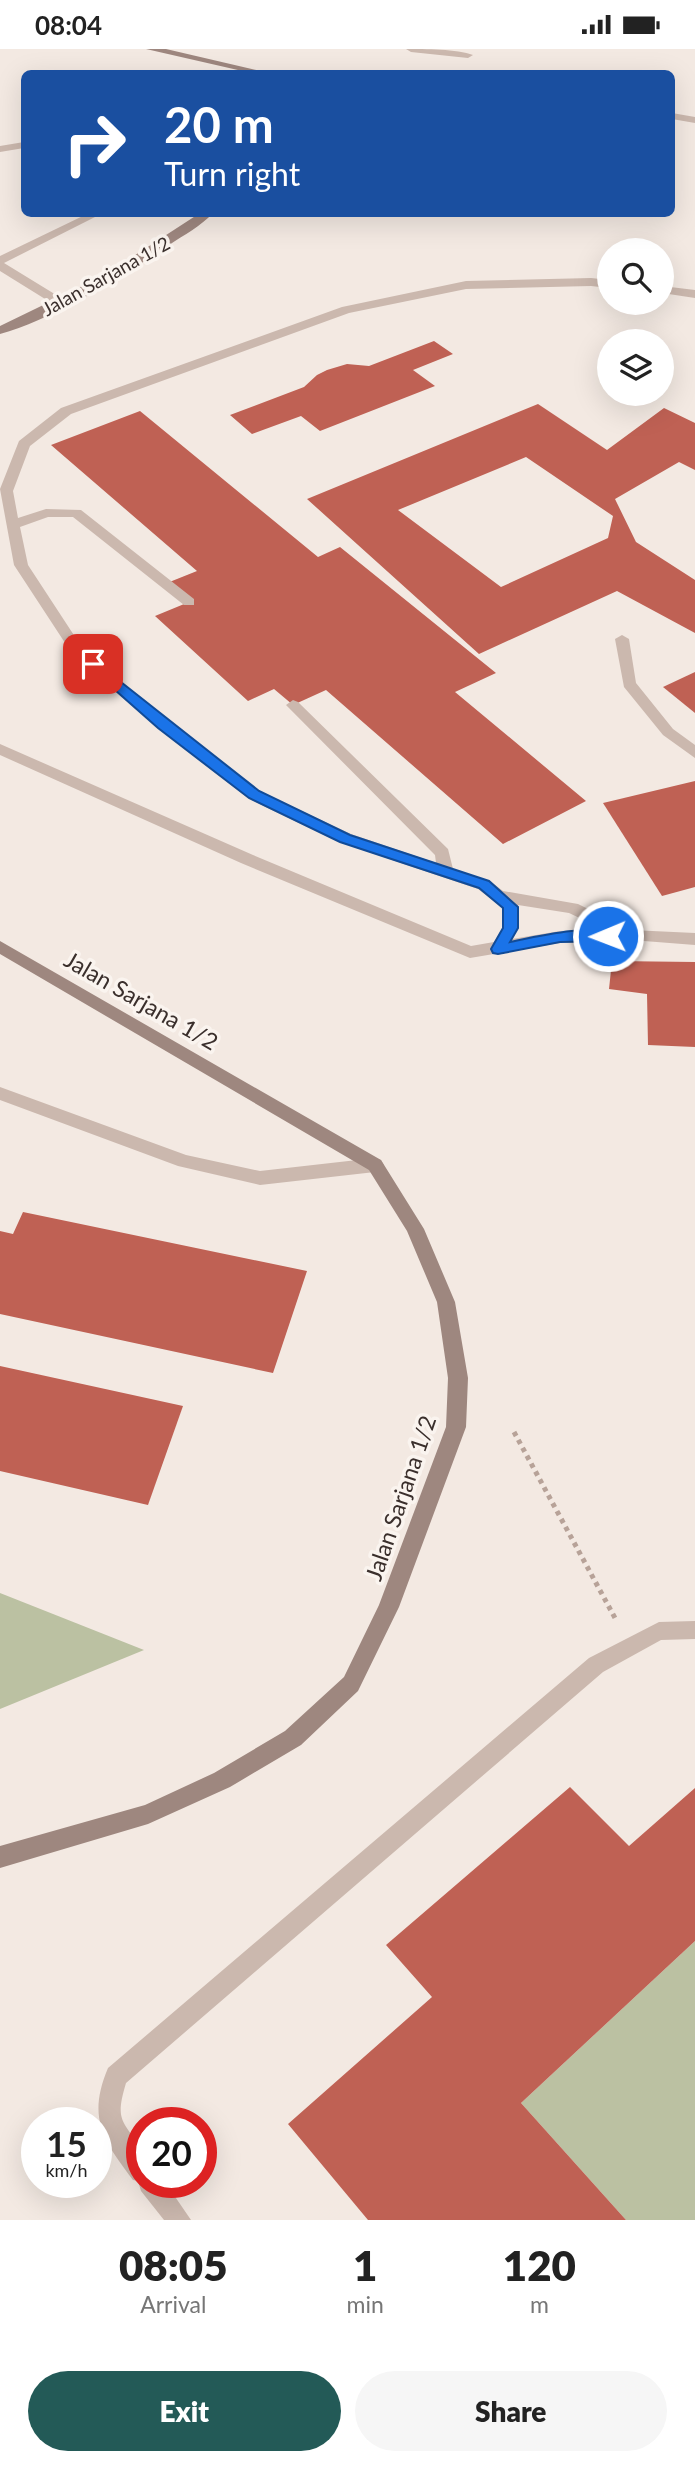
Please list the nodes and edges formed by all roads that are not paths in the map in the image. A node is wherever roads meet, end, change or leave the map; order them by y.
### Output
1 (151, 49) edge
2 (411, 49) edge
3 (468, 56) edge
4 (250, 70) edge
5 (675, 116) edge
6 (695, 120) edge
7 (21, 146) edge
8 (0, 149) edge
9 (89, 217) edge
10 (202, 217) edge
11 (0, 264) edge
12 (597, 283) edge
13 (674, 291) edge
14 (695, 294) edge
15 (62, 305) junction
16 (0, 330) edge
17 (13, 525) junction
18 (189, 602) dead end
19 (622, 639) dead end
20 (293, 705) dead end
21 (0, 749) edge
22 (695, 753) edge
23 (446, 872) junction
24 (498, 896) junction
25 (632, 936) junction
26 (695, 939) edge
27 (0, 947) edge
28 (498, 949) junction
29 (0, 1093) edge
30 (375, 1165) junction
31 (695, 1630) edge
32 (0, 1857) edge
33 (126, 2150) edge
34 (162, 2198) edge
35 (179, 2220) edge

1 - 4 street
2 - 3 street
5 - 6 street
7 - 8 street
9 - 11 street
10 - 15 street, Jalan Sarjana 1/2
11 - 15 street
12 - 17 street
13 - 14 street
15 - 16 street, Jalan Sarjana 1/2
17 - 18 street
17 - 23 street
19 - 22 street
20 - 23 street
21 - 28 street
23 - 24 street
24 - 25 street
24 - 28 street
25 - 26 street
25 - 28 street
27 - 30 street, Jalan Sarjana 1/2
29 - 30 street
30 - 32 street, Jalan Sarjana 1/2
31 - 33 street
34 - 35 street

